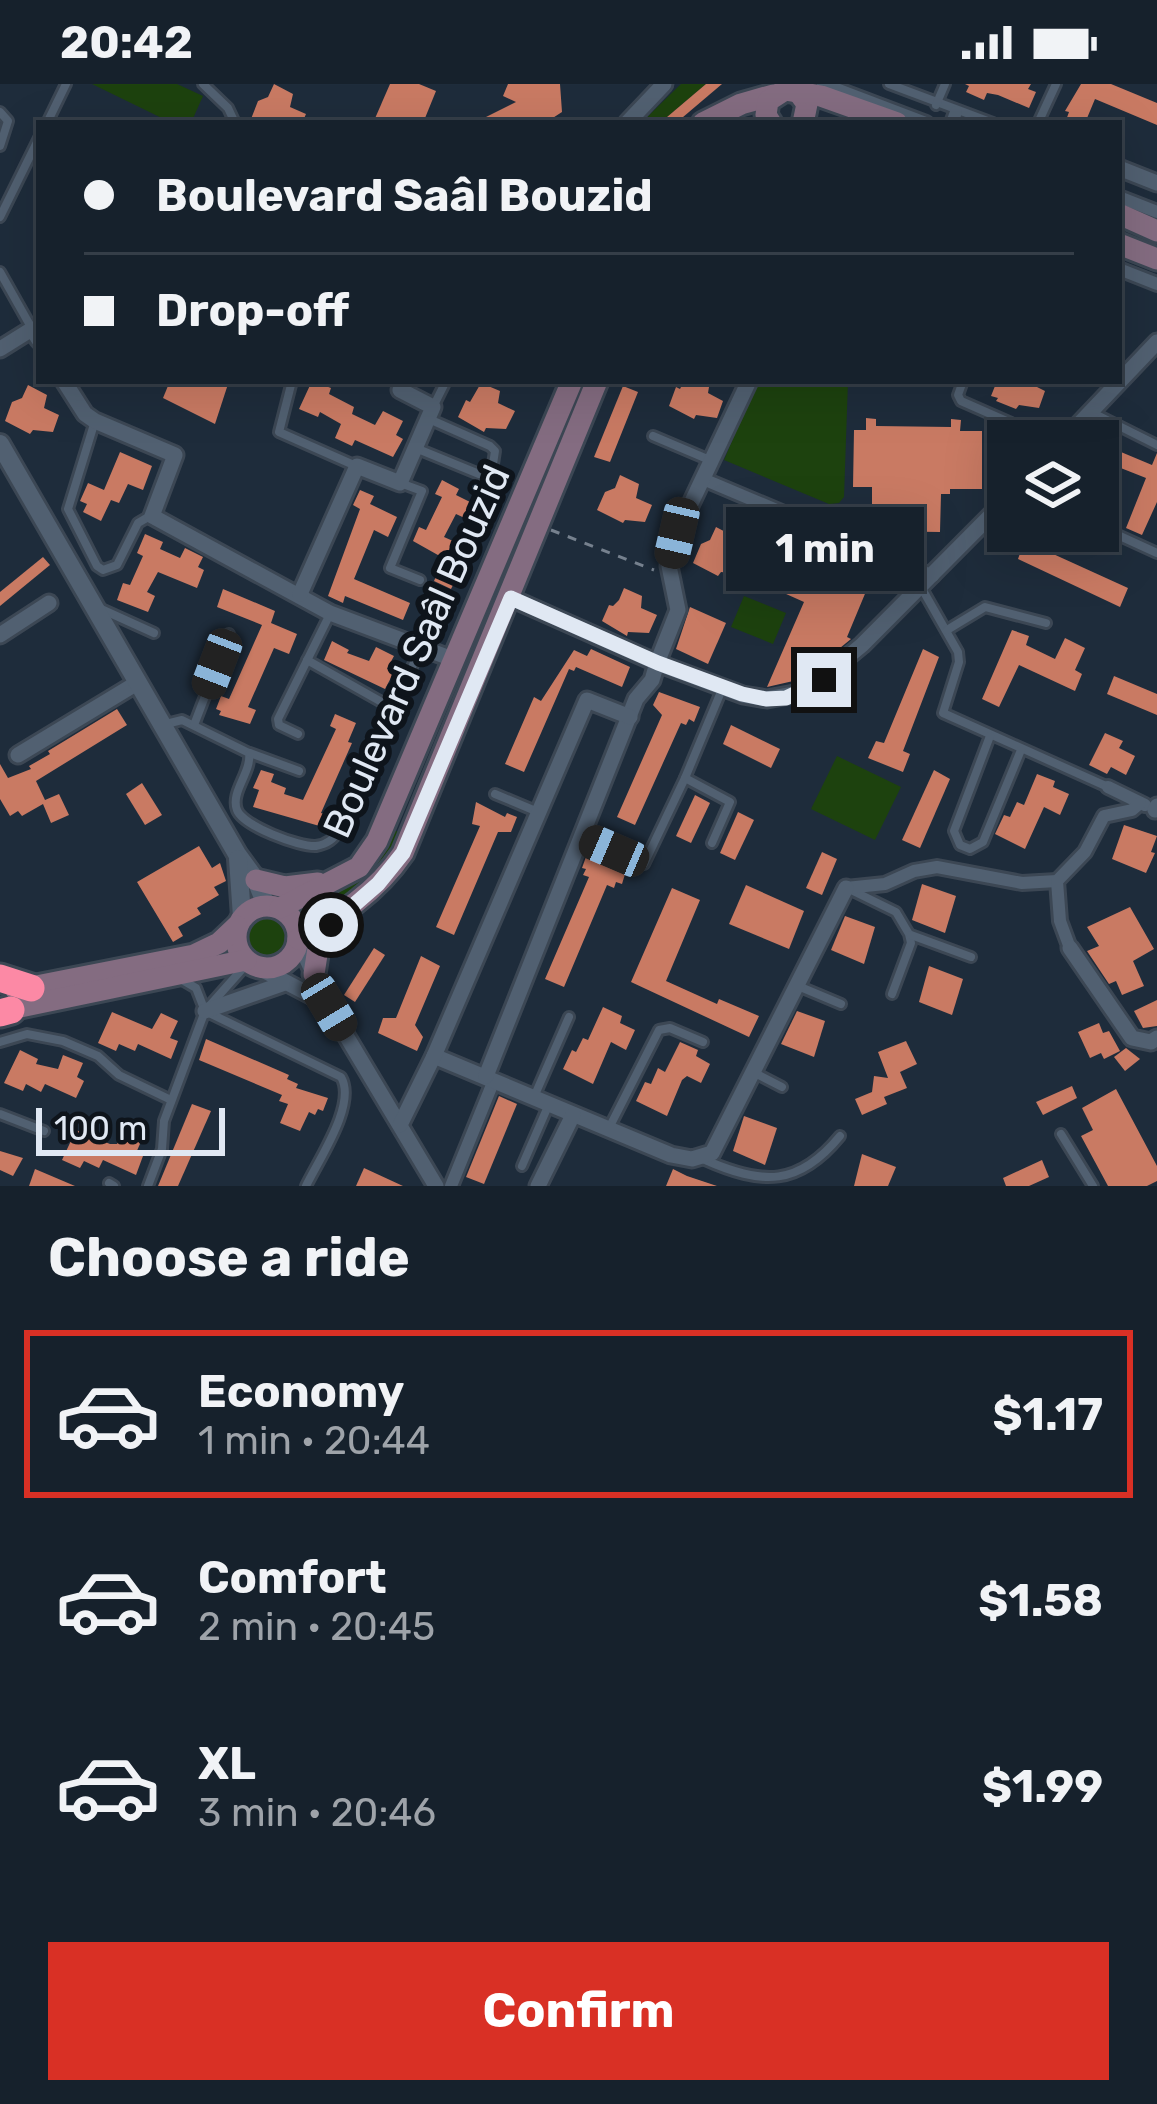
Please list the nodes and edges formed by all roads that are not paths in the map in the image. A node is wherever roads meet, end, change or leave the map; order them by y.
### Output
1 (66, 84) edge
2 (203, 84) edge
3 (664, 84) edge
4 (889, 84) edge
5 (945, 84) edge
6 (1056, 84) edge
7 (797, 89) edge
8 (936, 105) junction
9 (0, 112) edge
10 (954, 117) edge
11 (48, 120) edge
12 (234, 120) edge
13 (630, 120) edge
14 (709, 120) edge
15 (770, 120) edge
16 (804, 120) edge
17 (888, 120) edge
18 (915, 120) edge
19 (1039, 120) edge
20 (0, 146) edge
21 (34, 160) edge
22 (1122, 169) edge
23 (1157, 183) edge
24 (1122, 198) edge
25 (1157, 212) edge
26 (1122, 215) edge
27 (0, 216) edge
28 (1157, 231) edge
29 (1122, 245) edge
30 (1157, 259) edge
31 (1122, 269) edge
32 (0, 272) edge
33 (1157, 284) edge
34 (36, 326) edge
35 (36, 329) edge
36 (1157, 342) edge
37 (0, 349) edge
38 (1122, 375) edge
39 (66, 384) edge
40 (291, 384) edge
41 (445, 384) edge
42 (571, 384) edge
43 (595, 384) edge
44 (748, 384) edge
45 (962, 384) edge
46 (1114, 384) edge
47 (402, 385) edge
48 (1090, 412) junction
49 (431, 413) junction
50 (1004, 420) edge
51 (1083, 420) edge
52 (95, 421) junction
53 (653, 436) dead end
54 (561, 440) junction
55 (0, 444) edge
56 (1157, 445) edge
57 (415, 448) junction
58 (713, 461) junction
59 (357, 466) junction
60 (704, 479) junction
61 (400, 482) junction
62 (152, 516) junction
63 (987, 520) edge
64 (1119, 536) edge
65 (1157, 553) edge
66 (420, 580) dead end
67 (927, 582) junction
68 (300, 594) junction
69 (511, 598) junction
70 (49, 603) dead end
71 (92, 605) junction
72 (330, 613) junction
73 (1046, 623) dead end
74 (947, 630) junction
75 (154, 634) dead end
76 (229, 634) dead end
77 (0, 635) edge
78 (421, 648) junction
79 (308, 660) junction
80 (455, 660) junction
81 (658, 663) junction
82 (137, 683) junction
83 (723, 687) junction
84 (394, 709) junction
85 (630, 717) junction
86 (164, 725) junction
87 (194, 725) junction
88 (298, 734) dead end
89 (990, 736) junction
90 (1021, 750) junction
91 (249, 753) junction
92 (18, 755) dead end
93 (409, 766) junction
94 (299, 770) dead end
95 (434, 778) junction
96 (685, 778) junction
97 (1108, 788) joint
98 (495, 794) dead end
99 (1151, 806) edge
100 (538, 812) junction
101 (584, 839) junction
102 (712, 843) dead end
103 (237, 854) junction
104 (347, 874) junction
105 (256, 880) junction
106 (1058, 881) junction
107 (846, 888) junction
108 (273, 907) junction
109 (340, 915) junction
110 (240, 921) junction
111 (909, 934) junction
112 (298, 940) junction
113 (1070, 948) joint
114 (971, 957) dead end
115 (250, 963) junction
116 (171, 974) junction
117 (314, 974) junction
118 (0, 978) edge
119 (285, 983) junction
120 (796, 985) junction
121 (31, 988) junction
122 (892, 994) dead end
123 (841, 1004) dead end
124 (3, 1006) edge
125 (329, 1007) junction
126 (205, 1011) junction
127 (569, 1017) dead end
128 (1157, 1038) edge
129 (0, 1042) edge
130 (703, 1042) dead end
131 (434, 1056) junction
132 (753, 1072) junction
133 (490, 1078) junction
134 (782, 1087) dead end
135 (171, 1100) junction
136 (542, 1100) junction
137 (0, 1114) edge
138 (573, 1114) junction
139 (400, 1125) junction
140 (608, 1130) junction
141 (44, 1131) dead end
142 (1061, 1134) dead end
143 (840, 1136) dead end
144 (701, 1158) junction
145 (522, 1166) dead end
146 (148, 1186) edge
147 (306, 1186) edge
148 (436, 1186) edge
149 (451, 1186) edge
150 (538, 1186) edge
151 (1093, 1186) edge

1 - 11 lane
2 - 12 lane
3 - 13 street
4 - 8 lane
5 - 8 lane
6 - 19 lane
7 - 14 main road
7 - 15 main road
7 - 16 main road
7 - 17 main road
7 - 18 street
8 - 10 lane
9 - 20 lane
21 - 27 lane
22 - 23 street
24 - 25 street
26 - 28 main road
29 - 30 main road
31 - 33 street
32 - 34 lane
35 - 37 street
36 - 38 street
39 - 52 street
40 - 59 lane
41 - 49 lane
42 - 54 main road, Boulevard Saâl Bouzid
43 - 54 main road, Boulevard Saâl Bouzid
44 - 58 street
45 - 50 lane
46 - 48 street
47 - 49 street
48 - 51 street
48 - 56 lane
49 - 57 street
49 - 57 lane
52 - 62 street
52 - 62 lane
53 - 58 lane
54 - 69 main road, Boulevard Saâl Bouzid
54 - 80 main road, Boulevard Saâl Bouzid
55 - 71 street
57 - 61 street
58 - 60 street
59 - 61 street
59 - 68 street
60 - 67 street
60 - 81 street
61 - 66 lane
62 - 68 street
63 - 67 street
64 - 65 lane
67 - 74 lane
67 - 83 street
68 - 72 street
69 - 81 street
69 - 95 main road, Boulevard Saâl Bouzid
70 - 77 street
71 - 75 lane
71 - 82 street
72 - 78 street
72 - 79 lane
73 - 74 lane
74 - 89 lane
76 - 87 lane
78 - 80 street
78 - 84 lane
79 - 84 lane
79 - 88 lane
80 - 93 main road, Boulevard Saâl Bouzid
81 - 83 street
81 - 85 street
82 - 86 street
82 - 92 street
83 - 96 lane
84 - 91 lane
85 - 100 street
85 - 101 street
86 - 87 lane
86 - 103 street
87 - 91 lane
89 - 90 lane
89 - 90 lane
90 - 97 lane
91 - 94 lane
93 - 95 main road
93 - 104 main road, Boulevard Saâl Bouzid
95 - 109 main road, Boulevard Saâl Bouzid
96 - 101 lane
96 - 102 lane
97 - 99 street
98 - 100 lane
99 - 106 street
100 - 131 street
101 - 133 street
103 - 105 street
103 - 110 street
104 - 105 main road
104 - 108 main road, Boulevard Saâl Bouzid
105 - 108 street
106 - 107 street
106 - 113 street
107 - 111 lane
107 - 120 street
108 - 110 main road
108 - 112 main road
109 - 112 main road, Boulevard Saâl Bouzid
109 - 117 main road
110 - 115 main road
110 - 121 main road
111 - 114 lane
111 - 122 lane
112 - 115 main road
112 - 117 street
113 - 128 street
115 - 116 main road
115 - 119 street
115 - 126 lane
116 - 124 main road
116 - 126 lane
117 - 125 street
118 - 121 highway
119 - 125 street
119 - 126 street
120 - 123 lane
120 - 132 street
121 - 124 main road
125 - 139 street
126 - 135 lane
126 - 147 lane
127 - 136 lane
129 - 135 lane
130 - 140 lane
131 - 133 street
131 - 139 street
132 - 134 lane
132 - 144 street
133 - 136 street
133 - 149 street
135 - 146 lane
136 - 138 street
136 - 145 lane
137 - 141 lane
138 - 140 street
138 - 150 street
139 - 148 street
140 - 144 street
142 - 151 lane
143 - 144 lane

